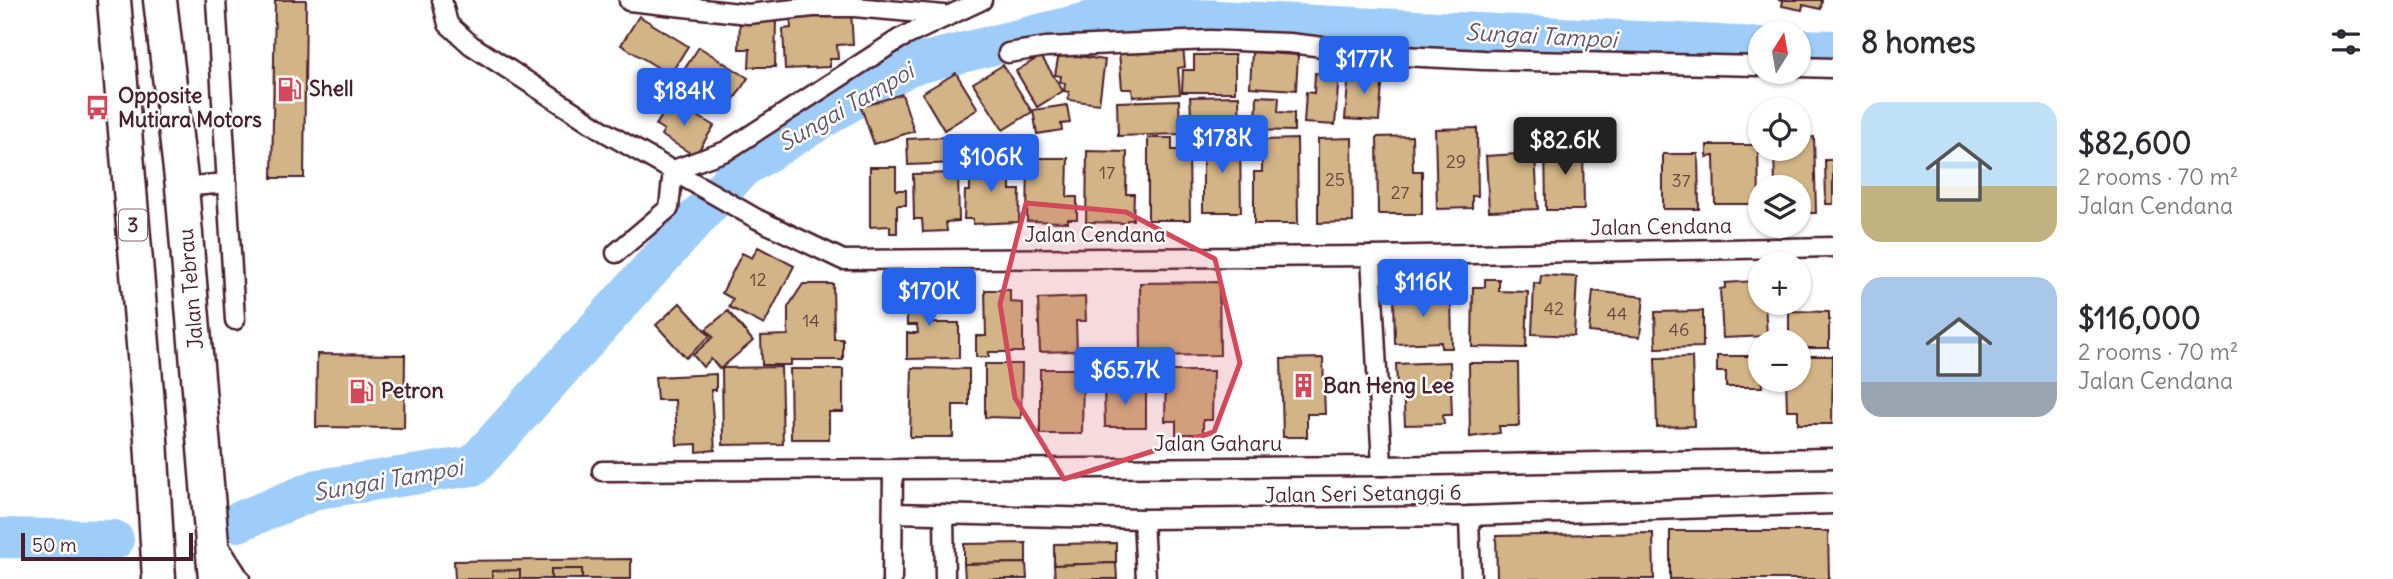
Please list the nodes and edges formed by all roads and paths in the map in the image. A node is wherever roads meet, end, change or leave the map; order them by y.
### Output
1 (114, 0) edge
2 (160, 0) edge
3 (216, 0) edge
4 (442, 0) edge
5 (982, 0) edge
6 (629, 1) edge
7 (948, 15) junction
8 (1008, 53) dead end
9 (1748, 66) edge
10 (1811, 67) edge
11 (1833, 68) edge
12 (679, 173) junction
13 (227, 183) junction
14 (182, 187) junction
15 (1833, 247) edge
16 (616, 253) dead end
17 (1371, 256) junction
18 (235, 320) dead end
19 (1833, 458) edge
20 (1382, 466) junction
21 (893, 470) junction
22 (602, 471) dead end
23 (1833, 504) edge
24 (893, 513) junction
25 (944, 514) junction
26 (1469, 516) junction
27 (1143, 519) junction
28 (211, 534) junction
29 (159, 579) edge
30 (215, 579) edge
31 (240, 579) edge
32 (892, 579) edge
33 (945, 579) edge
34 (1146, 579) edge
35 (1471, 579) edge

1 - 29 highway, 3
2 - 14 highway, Jalan Tebrau
3 - 13 street
4 - 12 street, Jalan Cendana
5 - 7 street
6 - 7 street
7 - 12 street
8 - 9 street
10 - 11 street
12 - 16 street
12 - 17 street, Jalan Cendana
13 - 14 street
13 - 18 street
14 - 28 highway, Jalan Tebrau
15 - 17 street, Jalan Cendana
17 - 20 street
19 - 20 street, Jalan Gaharu
20 - 21 street, Jalan Gaharu
21 - 22 street, Jalan Gaharu
21 - 24 street
23 - 26 street, Jalan Seri Setanggi 6
24 - 25 street, Jalan Seri Setanggi 6
24 - 32 street
25 - 27 street, Jalan Seri Setanggi 6
25 - 33 street
26 - 27 street, Jalan Seri Setanggi 6
26 - 35 street
27 - 34 street
28 - 30 highway, Jalan Tebrau
28 - 31 street

